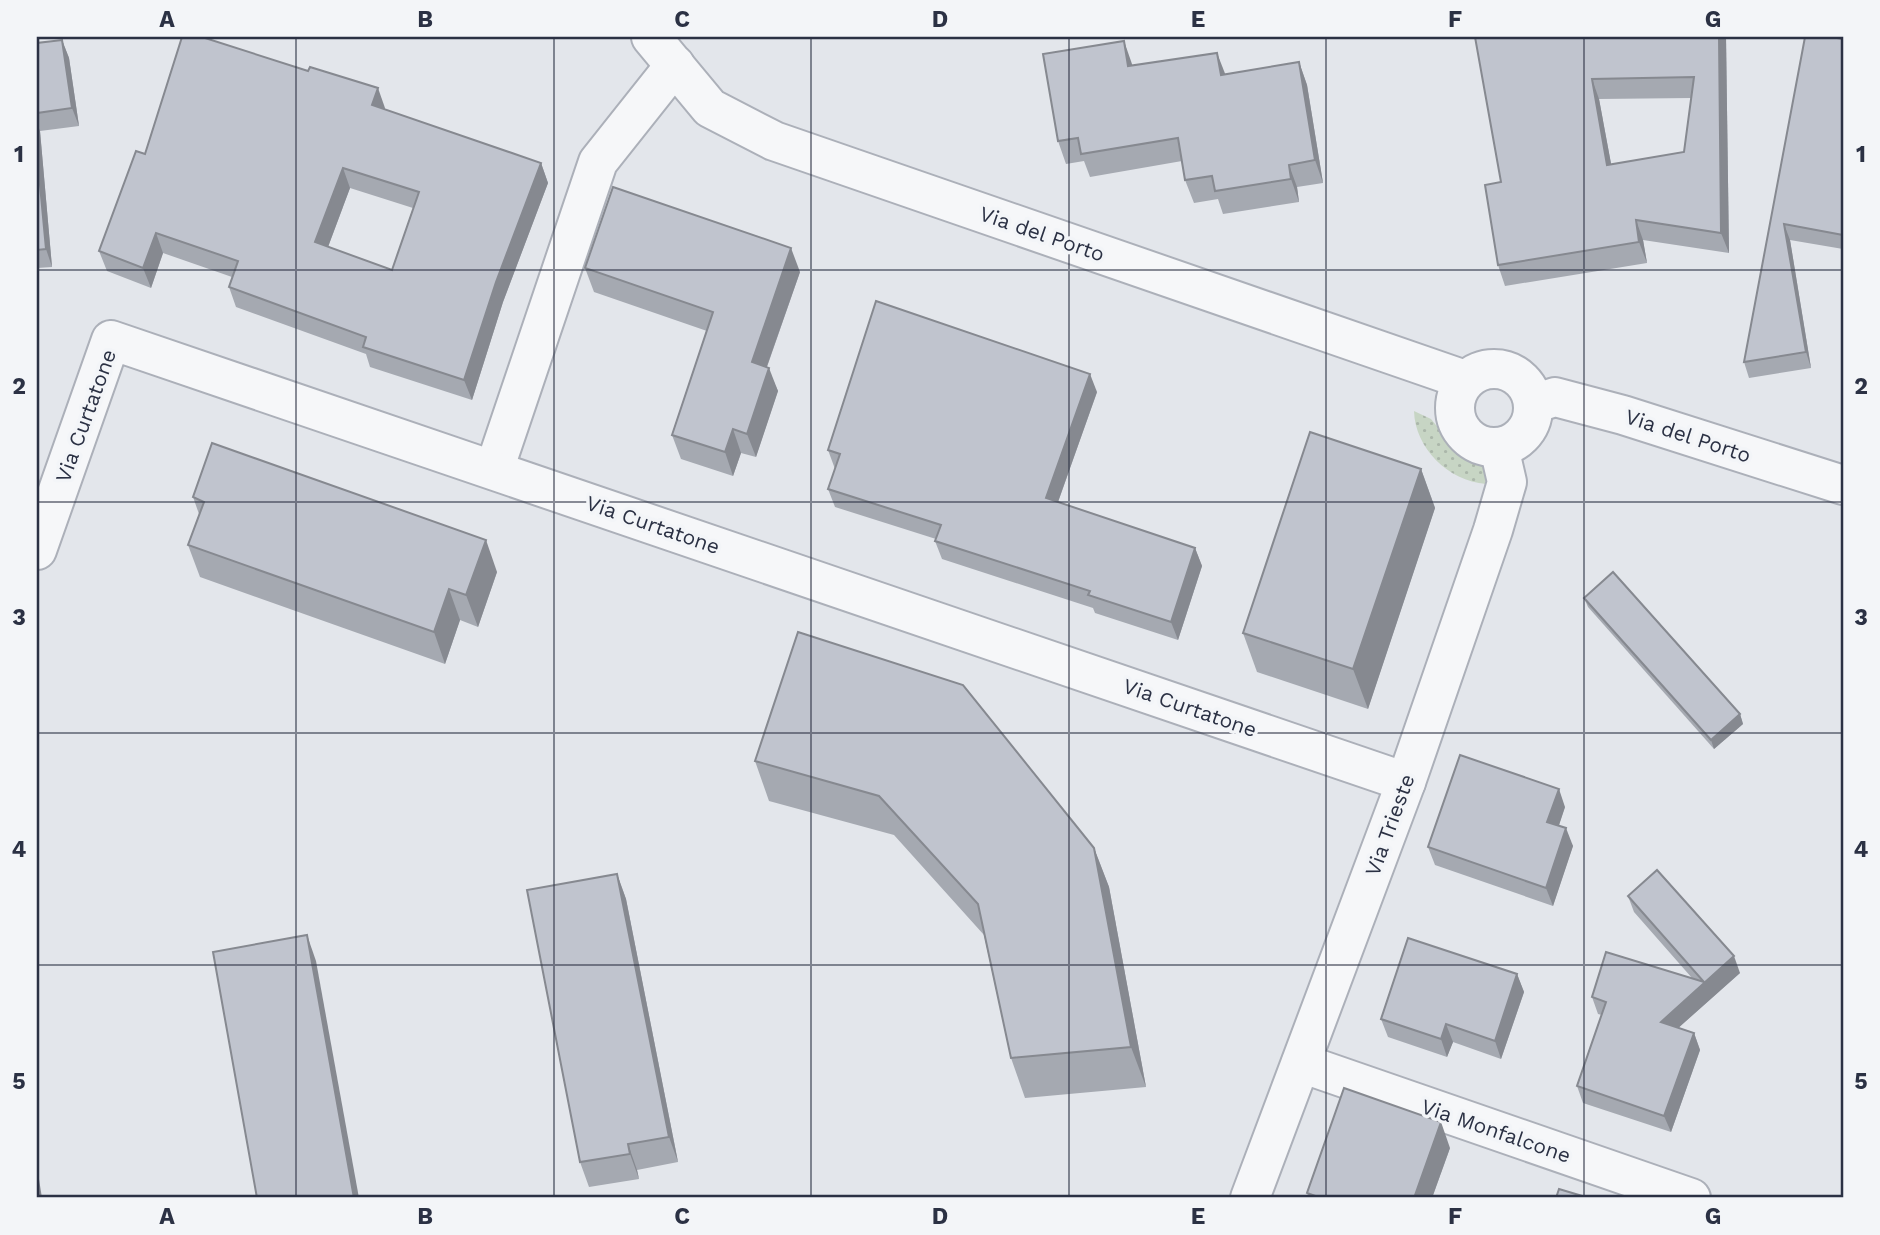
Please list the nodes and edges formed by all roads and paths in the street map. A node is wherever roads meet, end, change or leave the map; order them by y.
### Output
1 (651, 37) edge
2 (675, 65) junction
3 (1465, 380) junction
4 (1533, 404) junction
5 (1499, 447) junction
6 (494, 470) junction
7 (1843, 485) edge
8 (37, 551) edge
9 (1406, 782) junction
10 (1301, 1063) junction
11 (1250, 1198) edge
12 (1691, 1198) edge

1 - 2 street, Via del Porto
2 - 3 street, Via del Porto
2 - 6 street
3 - 4 street
3 - 5 street
4 - 5 street
4 - 7 street, Via del Porto
5 - 9 street, Via Trieste
6 - 8 street, Via Curtatone
6 - 9 street, Via Curtatone
9 - 10 street, Via Trieste
10 - 11 street, Via Trieste
10 - 12 street, Via Monfalcone

